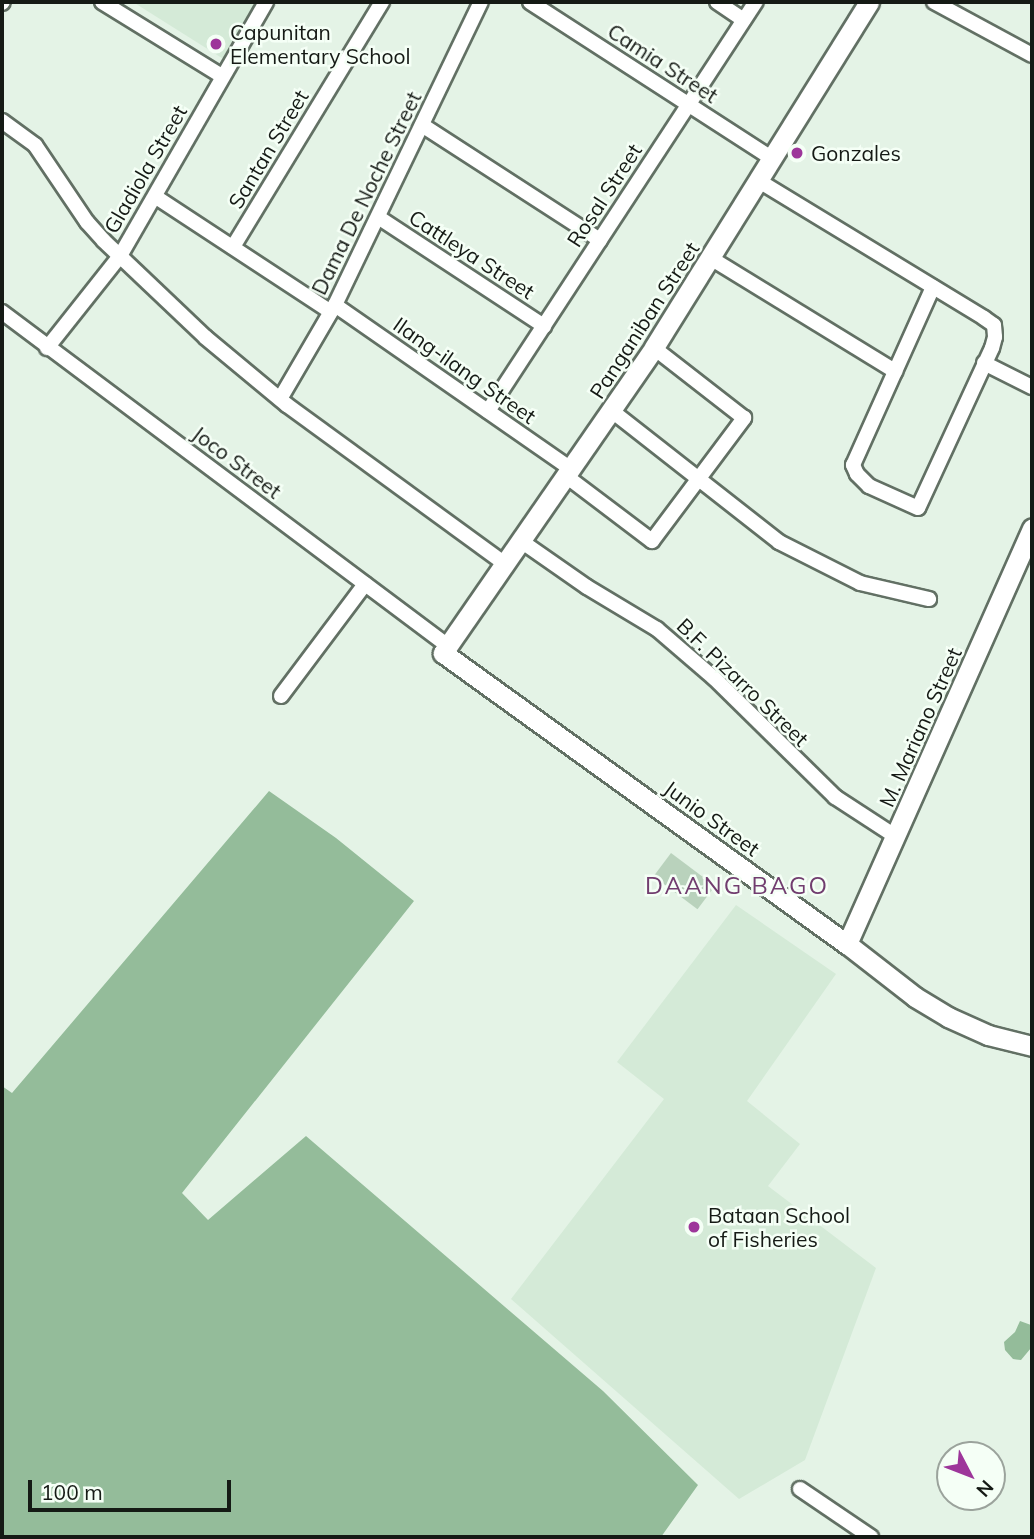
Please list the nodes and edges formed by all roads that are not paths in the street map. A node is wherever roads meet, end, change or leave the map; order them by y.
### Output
1 (102, 2) edge
2 (266, 2) edge
3 (382, 2) edge
4 (481, 2) edge
5 (530, 2) edge
6 (717, 2) edge
7 (756, 2) edge
8 (869, 2) edge
9 (934, 2) edge
10 (744, 20) junction
11 (1032, 55) edge
12 (222, 76) junction
13 (688, 104) junction
14 (2, 121) edge
15 (422, 125) junction
16 (773, 159) junction
17 (759, 181) junction
18 (156, 197) junction
19 (378, 217) junction
20 (600, 240) junction
21 (233, 247) junction
22 (120, 257) junction
23 (712, 259) junction
24 (933, 287) junction
25 (333, 309) junction
26 (2, 312) edge
27 (544, 326) junction
28 (47, 348) junction
29 (654, 348) junction
30 (985, 363) junction
31 (895, 371) junction
32 (1032, 387) edge
33 (280, 399) junction
34 (488, 411) junction
35 (612, 411) junction
36 (568, 472) junction
37 (699, 480) junction
38 (1032, 527) edge
39 (521, 541) junction
40 (505, 564) junction
41 (365, 584) junction
42 (929, 599) dead end
43 (446, 650) junction
44 (281, 696) dead end
45 (895, 836) junction
46 (849, 941) junction
47 (1032, 1036) edge
48 (1032, 1046) edge
49 (800, 1489) dead end
50 (871, 1537) edge

1 - 12 street
2 - 12 street, Gladiola Street
3 - 21 street, Santan Street
4 - 15 street, Dama De Noche Street
5 - 13 street, Camia Street
6 - 10 street
7 - 10 street, Rosal Street
8 - 16 street, Panganiban Street
9 - 11 street
10 - 13 street, Rosal Street
12 - 18 street, Gladiola Street
13 - 16 street, Camia Street
13 - 20 street, Rosal Street
14 - 22 street
15 - 19 street, Dama De Noche Street
15 - 20 street
16 - 17 street, Panganiban Street
17 - 23 street, Panganiban Street
17 - 24 street
18 - 21 street, Ilang-ilang Street
18 - 22 street, Gladiola Street
19 - 25 street, Dama De Noche Street
19 - 27 street, Cattleya Street
20 - 27 street, Rosal Street
21 - 25 street, Ilang-ilang Street
22 - 28 street, Gladiola Street
22 - 33 street
23 - 29 street, Panganiban Street
23 - 31 street
24 - 30 street
24 - 31 street
25 - 33 street, Dama De Noche Street
25 - 34 street, Ilang-ilang Street
26 - 28 street, Joco Street
27 - 34 street, Rosal Street
28 - 41 street, Joco Street
29 - 35 street, Panganiban Street
29 - 37 street
30 - 31 street
30 - 32 street
33 - 40 street
34 - 36 street, Ilang-ilang Street
35 - 36 street, Panganiban Street
35 - 37 street
36 - 37 street, Ilang-ilang Street
36 - 39 street, Panganiban Street
37 - 42 street
38 - 45 street, M. Mariano Street
39 - 40 street, Panganiban Street
39 - 45 street, B.F. Pizarro Street
40 - 43 street, Panganiban Street
41 - 43 street, Joco Street
41 - 44 street
43 - 46 street, Junio Street
45 - 46 street, M. Mariano Street
46 - 47 street, Junio Street
46 - 48 street, Junio Street
49 - 50 street

